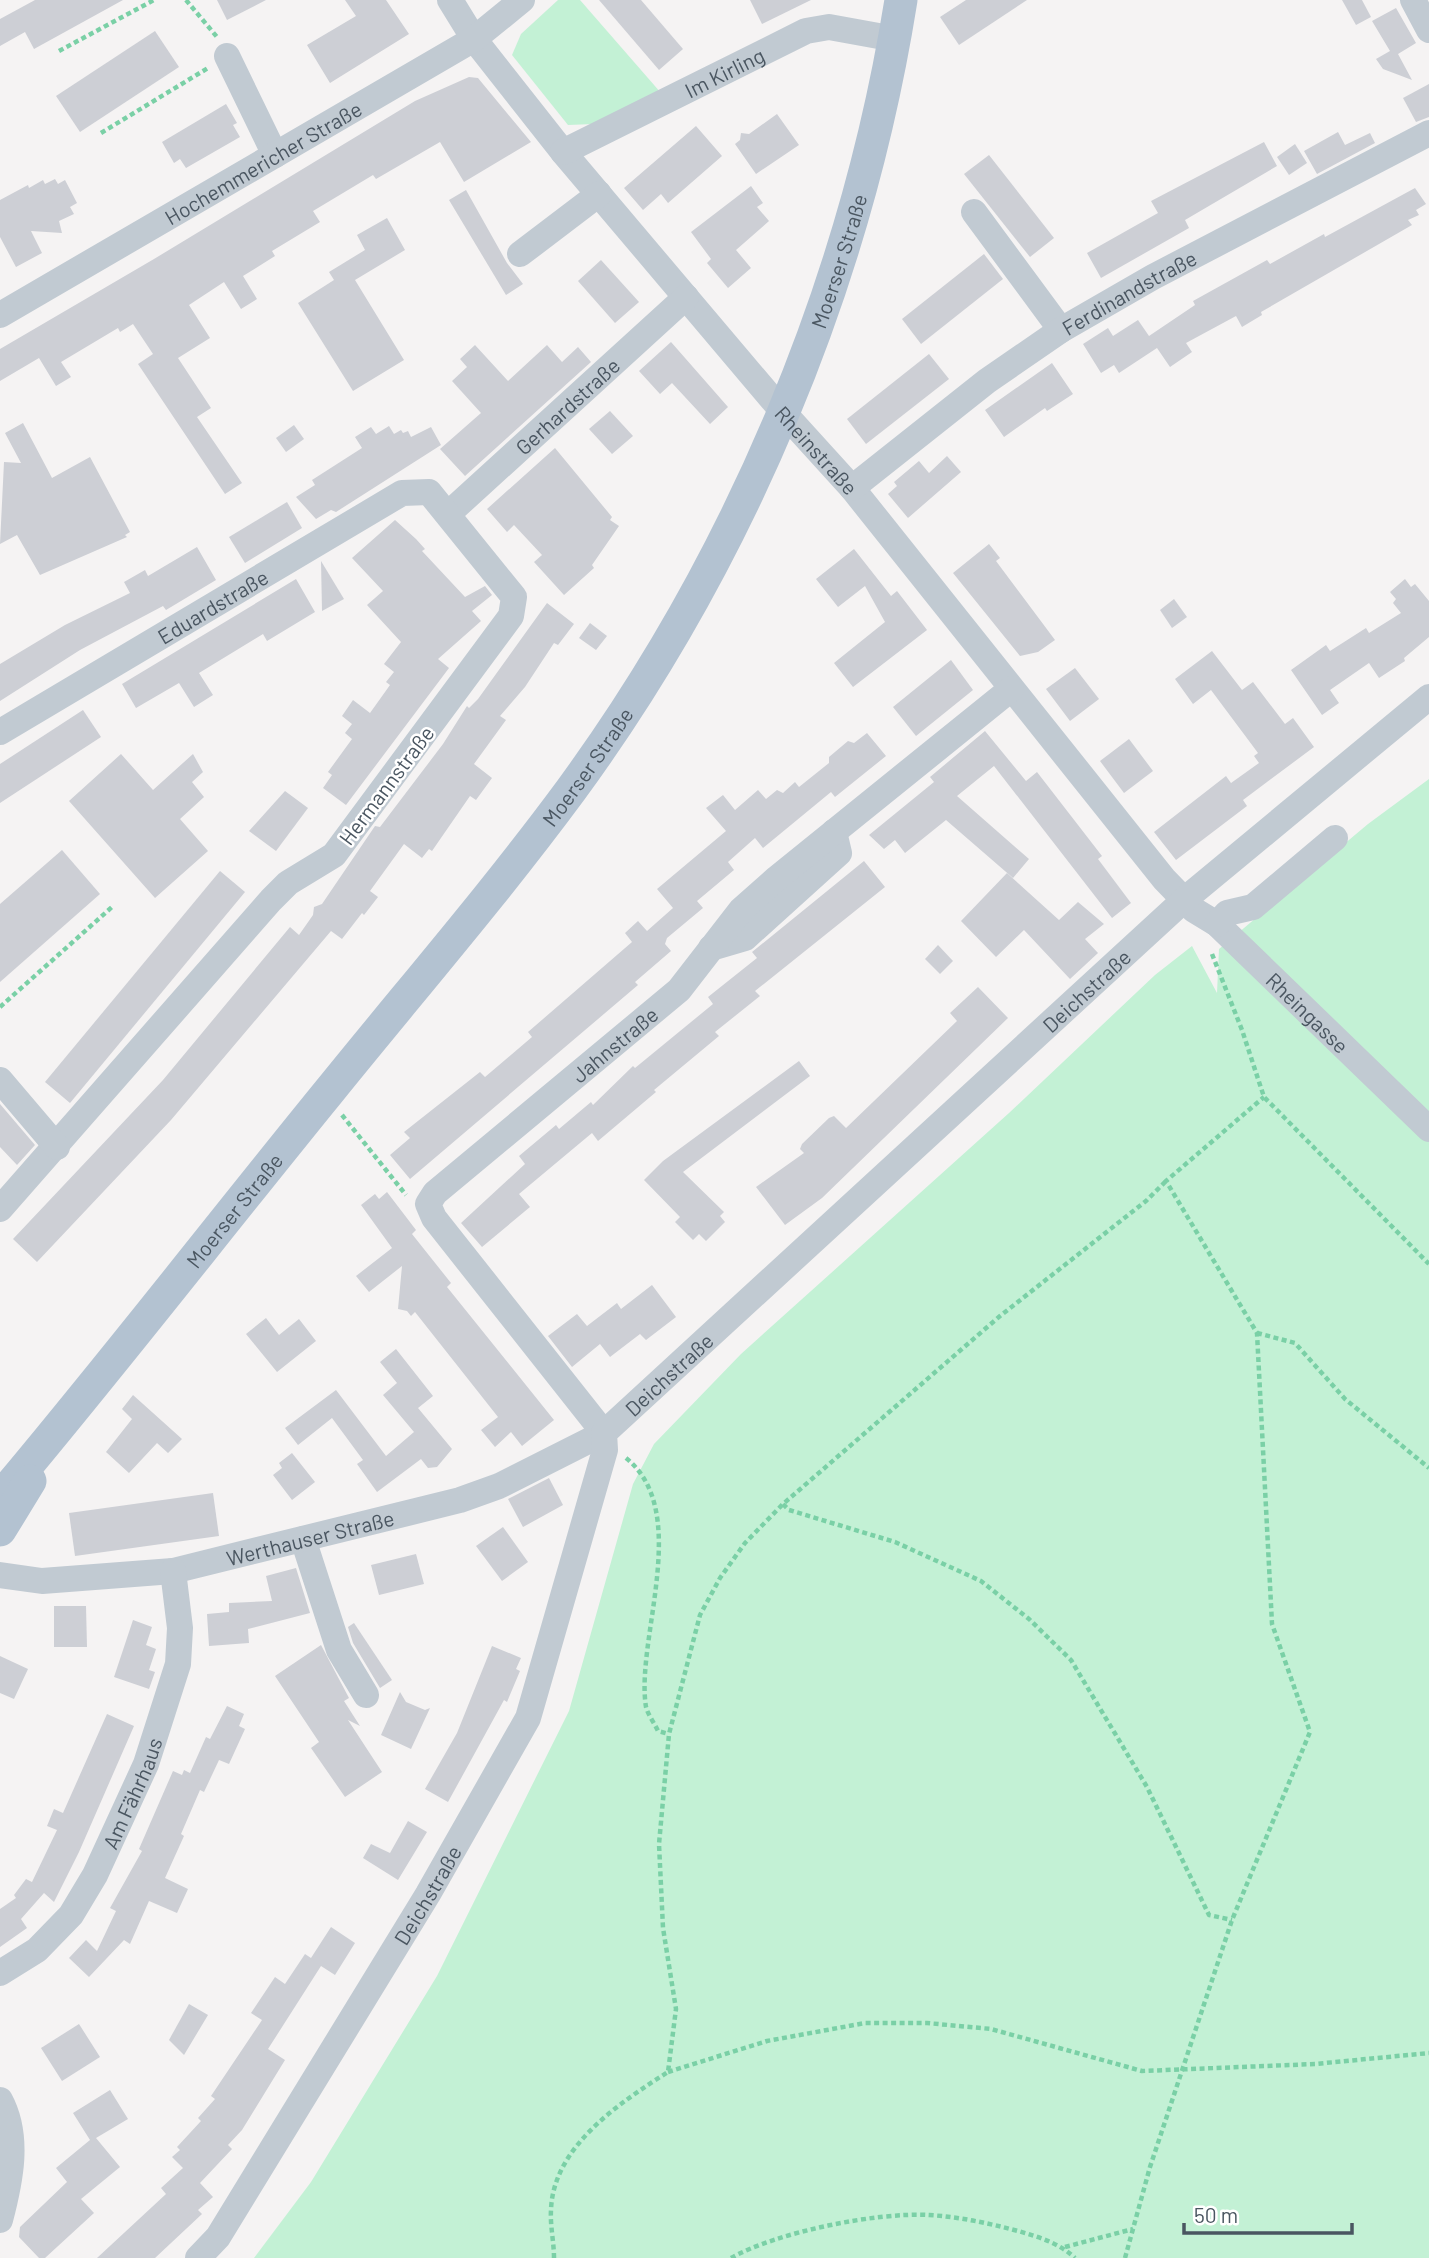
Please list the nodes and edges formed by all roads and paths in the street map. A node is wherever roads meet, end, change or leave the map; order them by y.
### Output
1 (154, 0) edge
2 (186, 0) edge
3 (450, 0) edge
4 (522, 0) edge
5 (901, 0) edge
6 (1413, 0) edge
7 (1429, 30) edge
8 (895, 38) junction
9 (474, 39) junction
10 (59, 51) dead end
11 (227, 56) junction
12 (101, 133) dead end
13 (1429, 134) edge
14 (563, 152) junction
15 (275, 155) junction
16 (599, 194) junction
17 (974, 212) dead end
18 (520, 254) dead end
19 (686, 297) junction
20 (0, 315) edge
21 (1061, 330) junction
22 (783, 412) junction
23 (852, 488) junction
24 (429, 492) joint
25 (448, 514) junction
26 (1011, 689) junction
27 (1429, 697) edge
28 (0, 732) edge
29 (1335, 838) dead end
30 (1184, 900) junction
31 (112, 907) dead end
32 (1217, 924) junction
33 (0, 1007) edge
34 (0, 1080) edge
35 (1264, 1097) junction
36 (337, 1108) dead end
37 (1429, 1129) edge
38 (57, 1147) junction
39 (1166, 1181) junction
40 (428, 1204) junction
41 (0, 1209) edge
42 (1429, 1264) edge
43 (1257, 1333) junction
44 (66, 1419) junction
45 (605, 1441) junction
46 (1429, 1468) edge
47 (0, 1498) edge
48 (783, 1504) junction
49 (0, 1530) edge
50 (303, 1539) junction
51 (173, 1571) junction
52 (2, 1580) edge
53 (366, 1695) dead end
54 (669, 1734) junction
55 (1233, 1920) junction
56 (0, 1973) edge
57 (1429, 2053) edge
58 (1182, 2069) junction
59 (668, 2072) junction
60 (0, 2100) edge
61 (0, 2220) edge
62 (1133, 2229) junction
63 (1064, 2247) junction
64 (198, 2258) edge
65 (554, 2258) edge
66 (731, 2258) edge
67 (1075, 2258) edge
68 (1125, 2258) edge

1 - 10 path
2 - 11 path
3 - 9 street, Rheinstraße
4 - 9 street, Hochemmericher Straße
5 - 8 main road, Moerser Straße
6 - 7 street
8 - 14 street, Im Kirling
8 - 22 main road, Moerser Straße
9 - 14 street, Rheinstraße
9 - 15 street, Hochemmericher Straße
11 - 12 path
11 - 15 street
13 - 21 street, Ferdinandstraße
14 - 16 street, Rheinstraße
15 - 20 street, Hochemmericher Straße
16 - 18 street
16 - 19 street, Rheinstraße
17 - 21 street
19 - 22 street, Rheinstraße
19 - 25 street, Gerhardstraße
21 - 23 street, Ferdinandstraße
22 - 23 street, Rheinstraße
22 - 44 main road, Moerser Straße
23 - 26 street, Rheinstraße
24 - 25 street, Hermannstraße
24 - 28 street, Eduardstraße
25 - 38 street, Hermannstraße
26 - 30 street, Rheinstraße
26 - 40 street, Jahnstraße
27 - 30 street, Deichstraße
29 - 32 street
30 - 32 street, Rheingasse
30 - 45 street, Deichstraße
31 - 33 path
32 - 35 path
32 - 37 street, Rheingasse
34 - 38 street
35 - 39 path
35 - 42 path
36 - 40 path
38 - 41 street, Hermannstraße
39 - 43 path
39 - 48 path
40 - 45 street
43 - 46 path
43 - 55 path
44 - 47 main road, Moerser Straße
44 - 49 main road, Moerser Straße
45 - 50 street, Werthauser Straße
45 - 54 path
45 - 64 street, Deichstraße
48 - 54 path
48 - 55 path
50 - 51 street, Werthauser Straße
50 - 53 street
51 - 52 street, Werthauser Straße
51 - 56 street, Am Fährhaus
54 - 59 path
55 - 58 path
57 - 58 path
58 - 59 path
58 - 62 path
59 - 65 path
60 - 61 street
62 - 63 path
62 - 68 path
63 - 66 path
63 - 67 path

